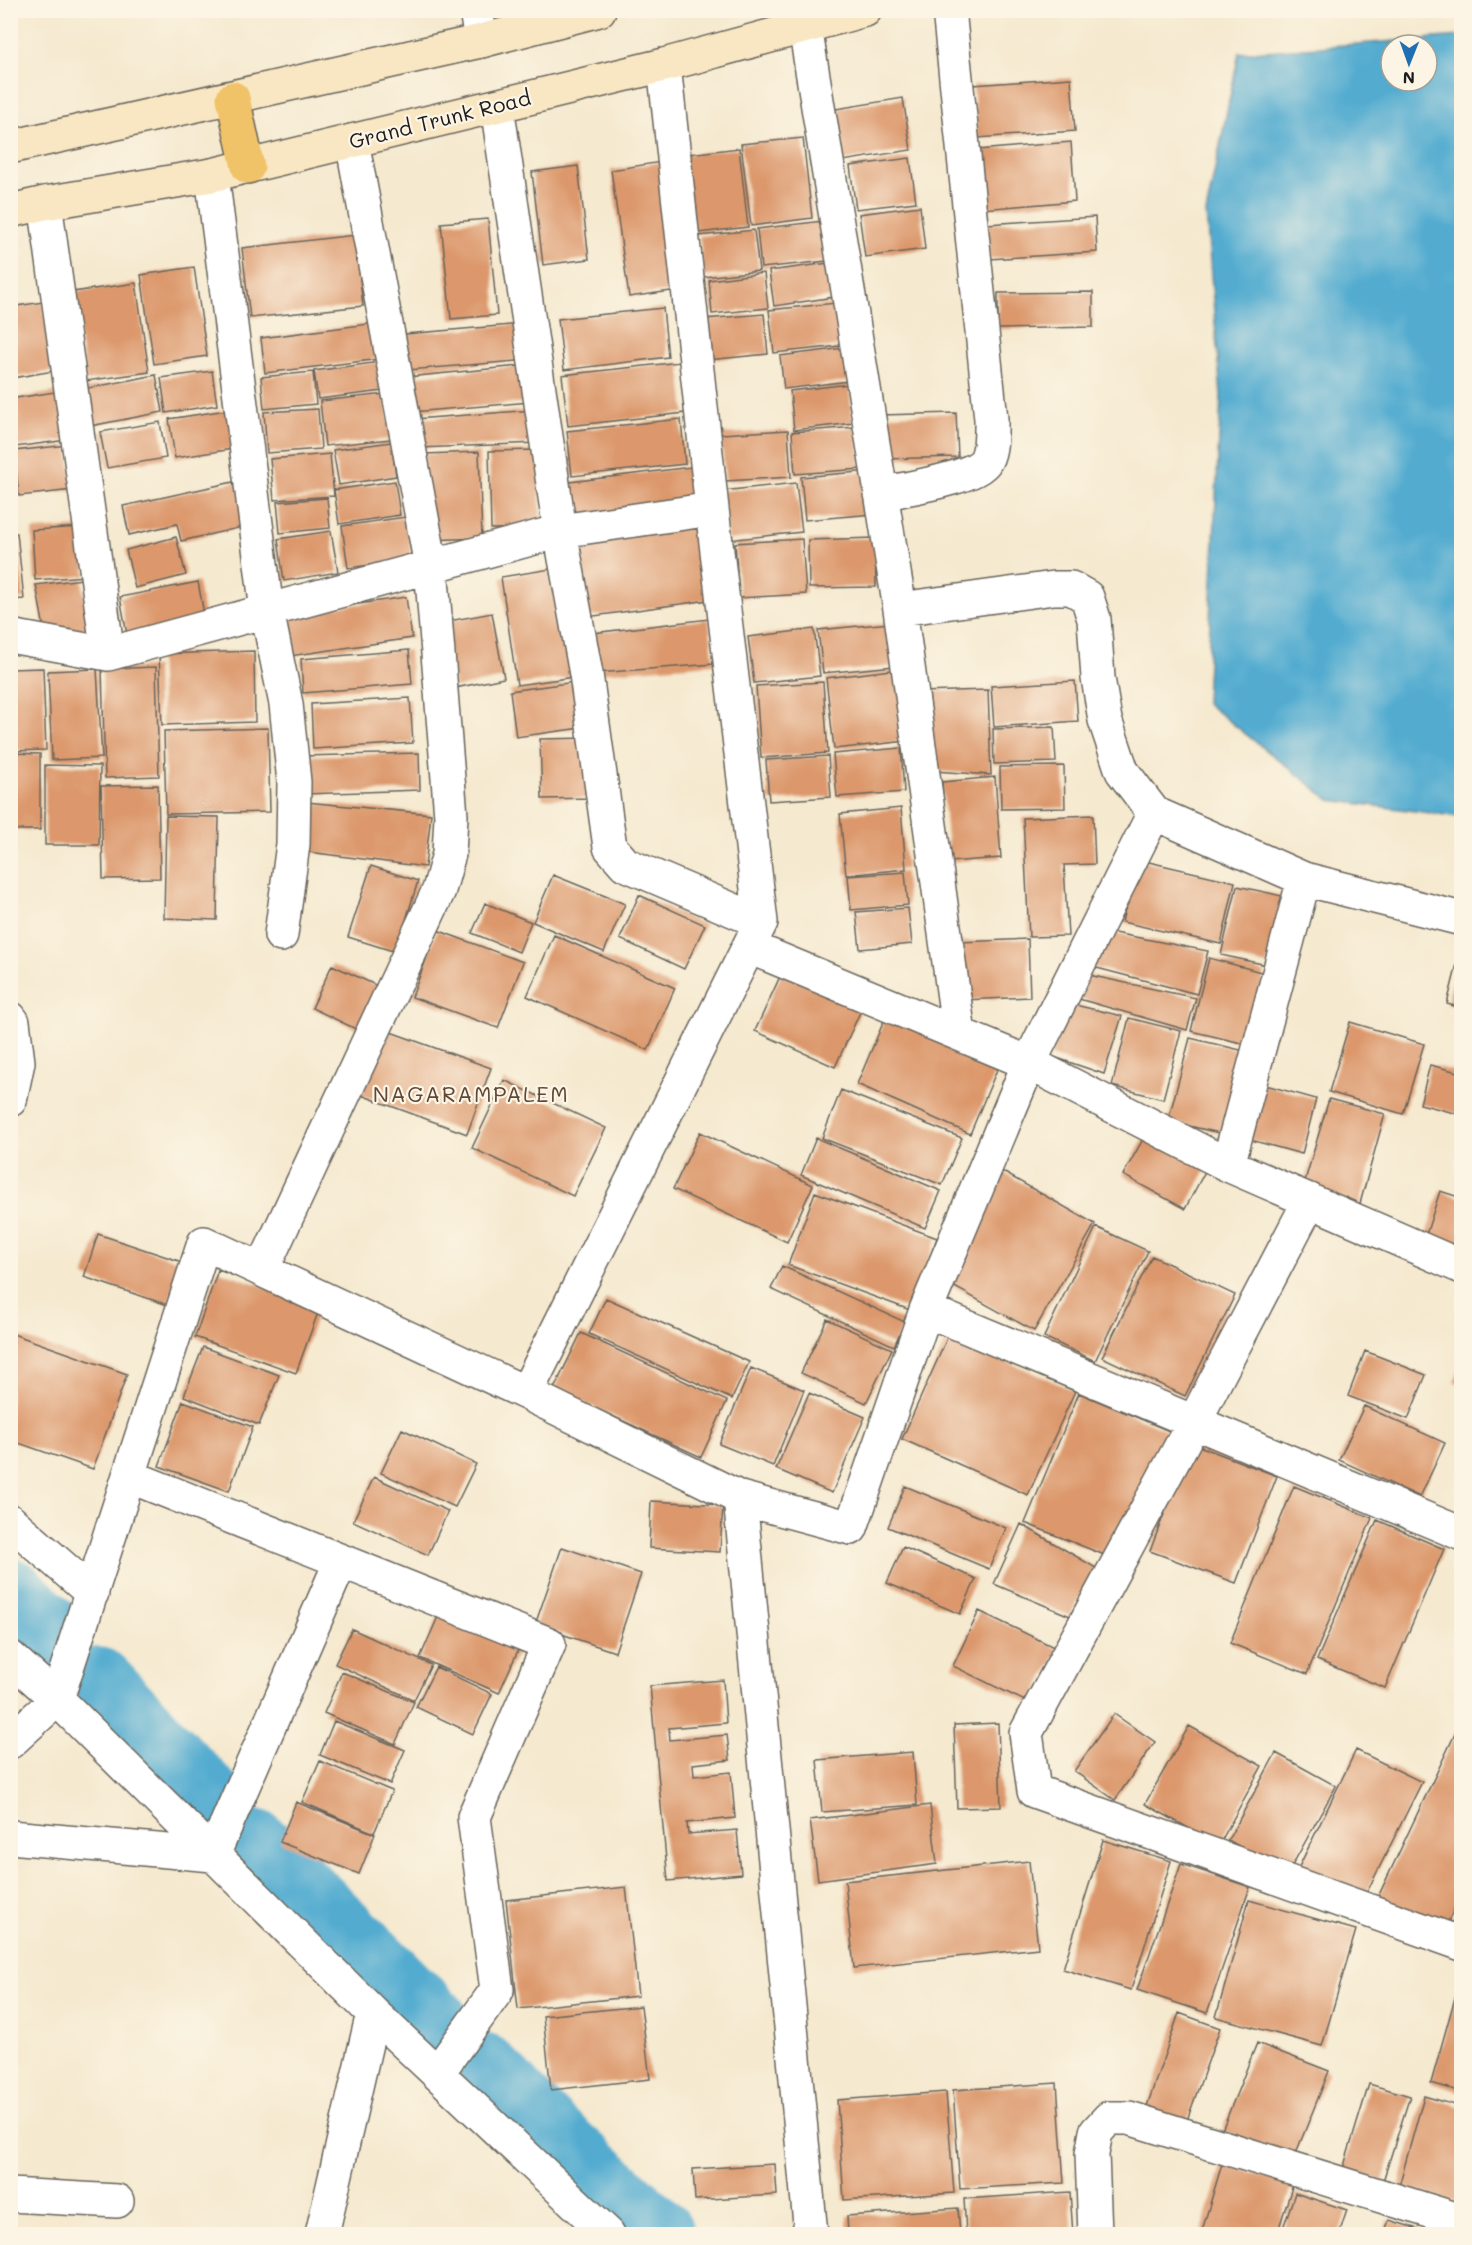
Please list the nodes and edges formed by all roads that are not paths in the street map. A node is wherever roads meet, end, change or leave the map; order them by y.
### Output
1 (599, 10) edge
2 (865, 10) edge
3 (949, 10) edge
4 (478, 26) edge
5 (805, 27) junction
6 (663, 65) junction
7 (233, 98) junction
8 (497, 106) junction
9 (352, 141) junction
10 (10, 147) edge
11 (248, 167) junction
12 (212, 176) junction
13 (45, 203) junction
14 (10, 211) edge
15 (881, 494) junction
16 (712, 509) junction
17 (560, 531) junction
18 (431, 566) junction
19 (900, 609) junction
20 (267, 611) junction
21 (10, 636) edge
22 (108, 654) junction
23 (1154, 813) junction
24 (1304, 879) junction
25 (1461, 919) edge
26 (281, 935) dead end
27 (755, 935) junction
28 (10, 1018) edge
29 (959, 1034) junction
30 (1029, 1063) junction
31 (10, 1100) edge
32 (1228, 1165) junction
33 (1310, 1200) junction
34 (1461, 1267) edge
35 (262, 1270) junction
36 (926, 1310) junction
37 (526, 1393) junction
38 (1194, 1422) junction
39 (129, 1476) junction
40 (740, 1498) junction
41 (10, 1521) edge
42 (1461, 1534) edge
43 (341, 1561) junction
44 (92, 1593) junction
45 (10, 1657) edge
46 (57, 1699) junction
47 (10, 1742) edge
48 (10, 1837) edge
49 (213, 1855) junction
50 (1461, 1944) edge
51 (373, 2013) junction
52 (438, 2072) junction
53 (10, 2195) edge
54 (117, 2201) dead end
55 (1461, 2221) edge
56 (322, 2235) edge
57 (608, 2235) edge
58 (811, 2235) edge
59 (1095, 2235) edge

1 - 4 main road
2 - 5 main road, Grand Trunk Road
3 - 15 street
4 - 7 main road
5 - 6 main road, Grand Trunk Road
5 - 15 street
6 - 8 main road, Grand Trunk Road
6 - 16 street
7 - 10 main road
7 - 11 main road
8 - 9 main road, Grand Trunk Road
8 - 17 street
9 - 11 main road, Grand Trunk Road
9 - 18 street
11 - 12 main road, Grand Trunk Road
12 - 13 main road, Grand Trunk Road
12 - 20 street
13 - 14 main road, Grand Trunk Road
13 - 22 street
15 - 19 street
16 - 17 street
16 - 27 street
17 - 18 street
17 - 27 street
18 - 20 street
18 - 35 street
19 - 23 street
19 - 29 street
20 - 22 street
20 - 26 street
21 - 22 street
23 - 24 street
23 - 30 street
24 - 25 street
24 - 32 street
27 - 29 street
27 - 37 street
28 - 31 street
29 - 30 street
30 - 32 street
30 - 36 street
32 - 33 street
33 - 34 street
33 - 38 street
35 - 37 street
35 - 39 street
36 - 38 street
36 - 40 street
37 - 40 street
38 - 42 street
38 - 50 street
39 - 43 street
39 - 44 street
40 - 58 street
41 - 44 street
43 - 49 street
43 - 52 street
44 - 46 street
45 - 46 street
46 - 47 street
46 - 49 street
48 - 49 street
49 - 51 street
51 - 52 street
51 - 56 street
52 - 57 street
53 - 54 street
55 - 59 street

